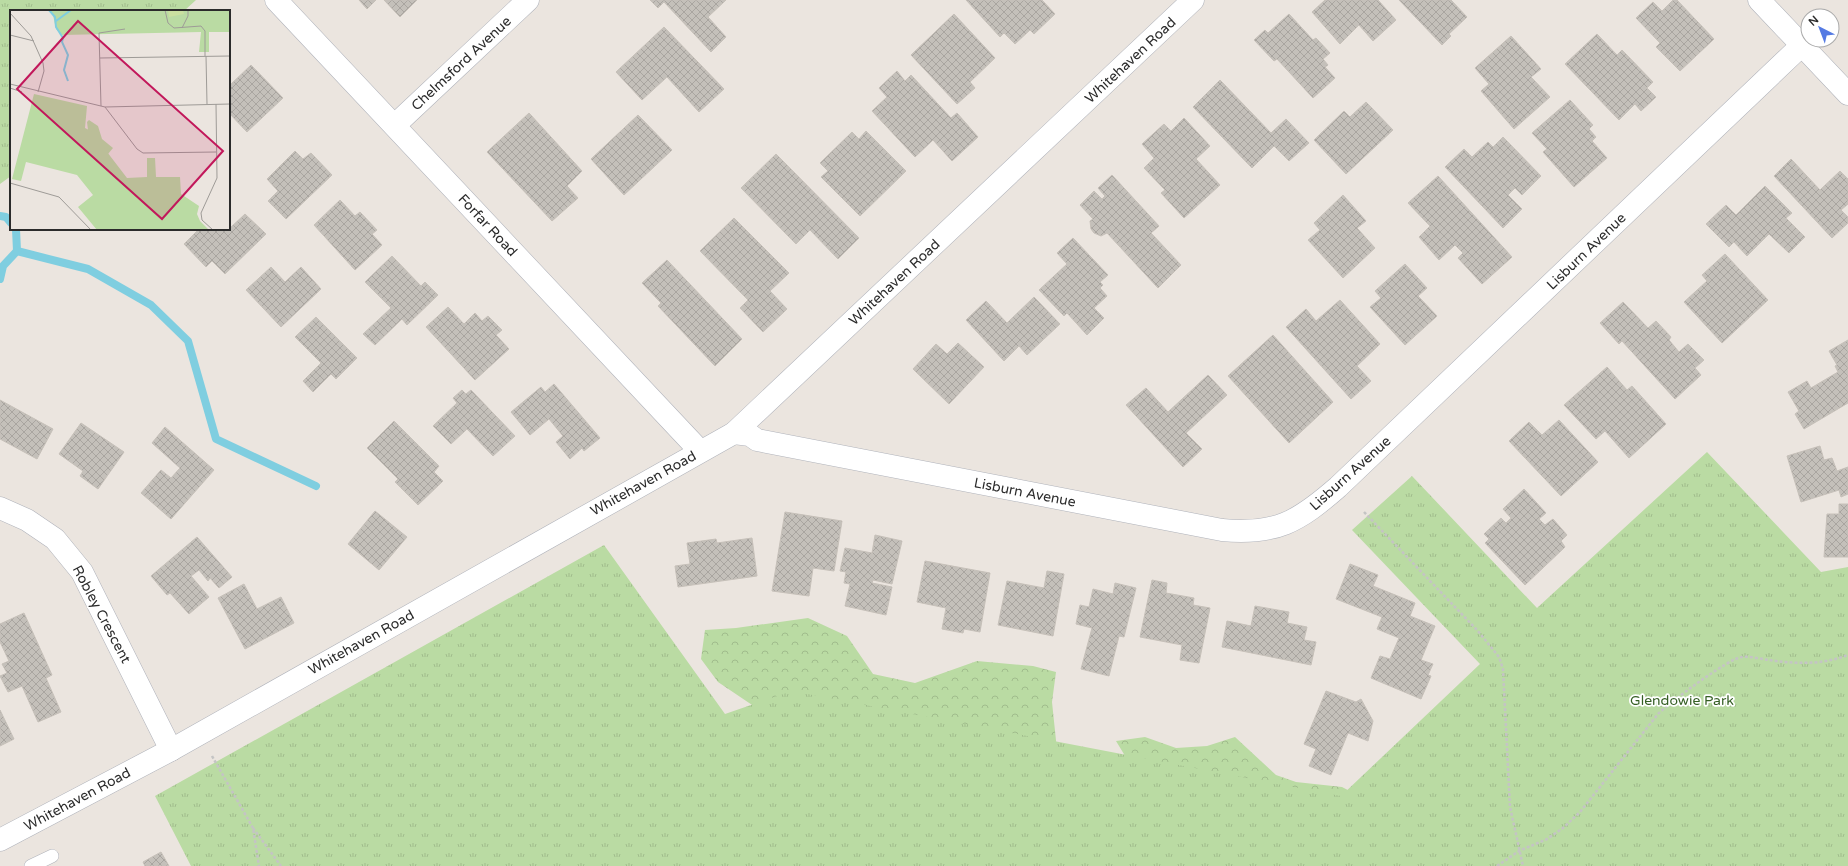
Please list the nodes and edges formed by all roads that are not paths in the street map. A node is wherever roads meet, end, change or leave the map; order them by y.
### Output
1 (276, 0) edge
2 (528, 0) edge
3 (1193, 0) edge
4 (1760, 0) edge
5 (1800, 44) edge
6 (1800, 48) edge
7 (1804, 48) edge
8 (1848, 94) edge
9 (395, 125) junction
10 (734, 433) junction
11 (700, 451) junction
12 (0, 508) edge
13 (171, 750) junction
14 (0, 840) edge
15 (52, 856) dead end
16 (32, 866) edge

1 - 9 street, Forfar Road
2 - 9 street, Chelmsford Avenue
3 - 10 street, Whitehaven Road
4 - 5 street
6 - 10 street, Lisburn Avenue
7 - 8 street
9 - 11 street, Forfar Road
10 - 11 street, Whitehaven Road
11 - 13 street, Whitehaven Road
12 - 13 street, Robley Crescent
13 - 14 street, Whitehaven Road
15 - 16 lane

